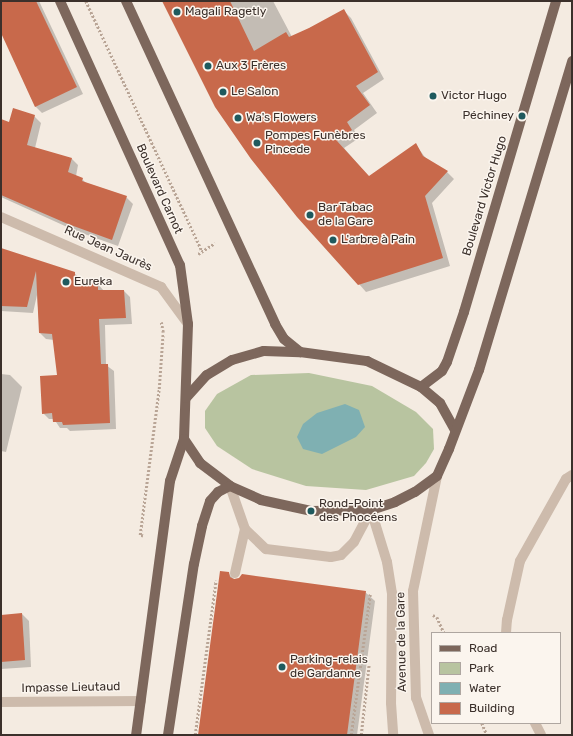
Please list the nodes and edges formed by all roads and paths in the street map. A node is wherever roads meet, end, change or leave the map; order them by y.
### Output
1 (60, 1) edge
2 (86, 1) edge
3 (126, 1) edge
4 (556, 1) edge
5 (572, 61) edge
6 (1, 217) edge
7 (202, 251) dead end
8 (160, 318) dead end
9 (188, 324) junction
10 (300, 352) junction
11 (421, 387) junction
12 (186, 398) junction
13 (455, 430) junction
14 (184, 439) junction
15 (572, 475) edge
16 (437, 476) junction
17 (230, 486) junction
18 (371, 510) junction
19 (244, 529) junction
20 (140, 535) dead end
21 (235, 573) dead end
22 (216, 579) dead end
23 (371, 588) dead end
24 (437, 616) dead end
25 (444, 632) edge
26 (506, 632) edge
27 (140, 701) junction
28 (1, 702) edge
29 (482, 724) edge
30 (536, 724) edge
31 (136, 735) edge
32 (168, 735) edge
33 (195, 735) edge
34 (351, 735) edge
35 (393, 735) edge
36 (429, 735) edge
37 (487, 735) edge
38 (541, 735) edge

1 - 9 main road, Boulevard Carnot
2 - 7 path
3 - 10 main road
4 - 11 main road, Boulevard Victor Hugo
5 - 13 main road
6 - 9 street, Rue Jean Jaurès
8 - 20 path
9 - 12 main road, Boulevard Carnot
10 - 11 main road
10 - 12 main road
11 - 13 main road
12 - 14 main road
13 - 16 main road
14 - 17 main road
14 - 27 main road
15 - 26 street
16 - 18 main road
16 - 36 street, Avenue de la Gare
17 - 18 main road
17 - 19 street
17 - 32 main road
18 - 19 street
18 - 35 street, Avenue de la Gare
19 - 21 street
22 - 33 path
23 - 34 path
24 - 25 path
27 - 28 street, Impasse Lieutaud
27 - 31 main road
29 - 37 path
30 - 38 street

